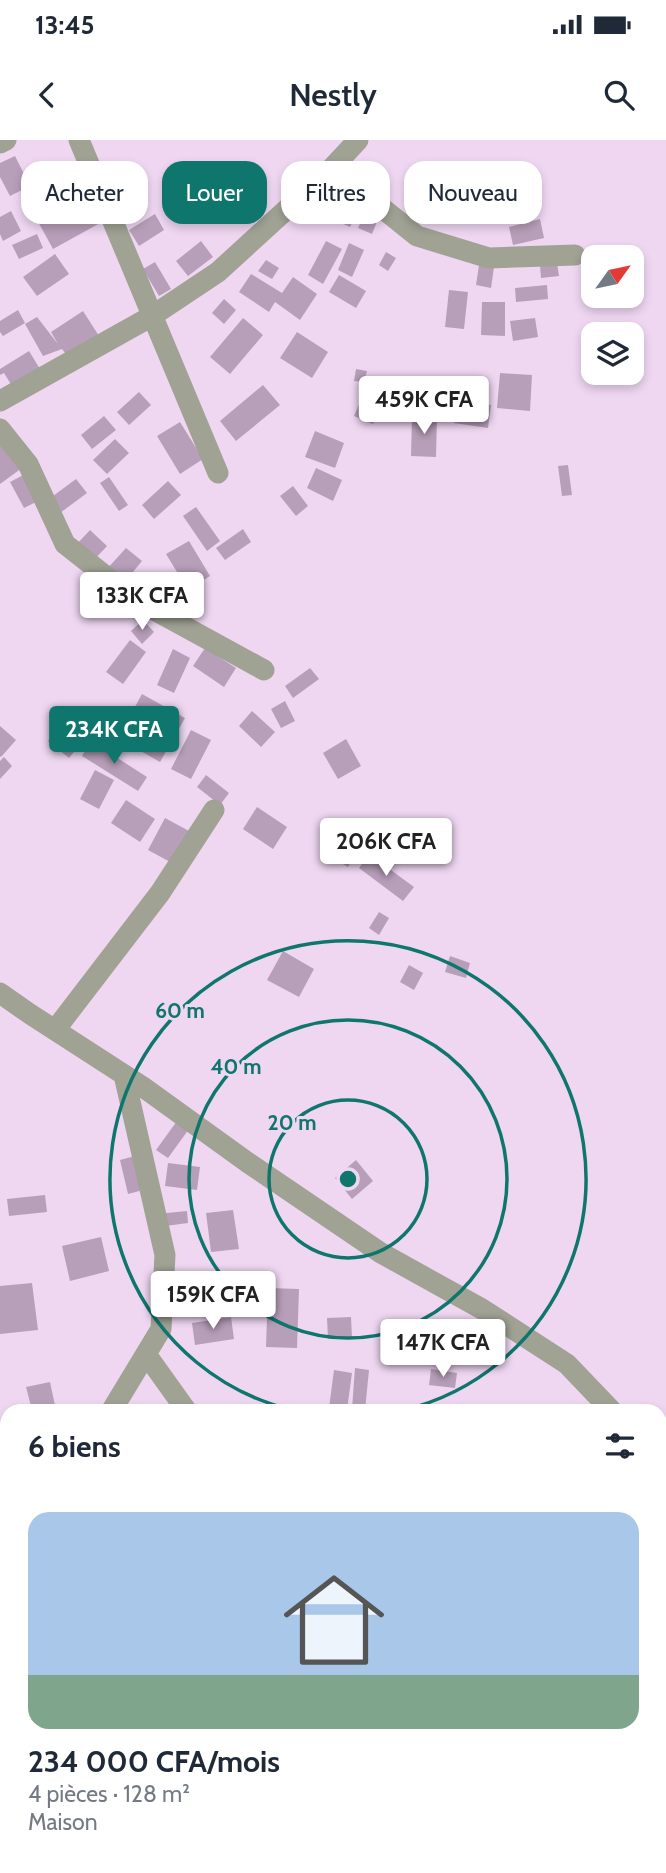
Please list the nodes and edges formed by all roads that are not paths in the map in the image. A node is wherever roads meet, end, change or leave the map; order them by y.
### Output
1 (6, 140) edge
2 (79, 140) edge
3 (358, 140) edge
4 (0, 143) edge
5 (338, 161) edge
6 (281, 213) edge
7 (390, 214) edge
8 (575, 255) dead end
9 (152, 316) junction
10 (0, 401) edge
11 (0, 429) edge
12 (218, 473) dead end
13 (264, 670) dead end
14 (214, 810) dead end
15 (0, 993) edge
16 (55, 1030) junction
17 (124, 1075) junction
18 (146, 1354) junction
19 (116, 1404) edge
20 (182, 1404) edge
21 (605, 1404) edge

1 - 4 street
2 - 9 street
3 - 5 street
6 - 9 street
7 - 8 street
9 - 10 street
9 - 12 street
11 - 13 street
14 - 16 street
15 - 16 street
16 - 17 street
17 - 18 street
17 - 21 street
18 - 19 street
18 - 20 street

